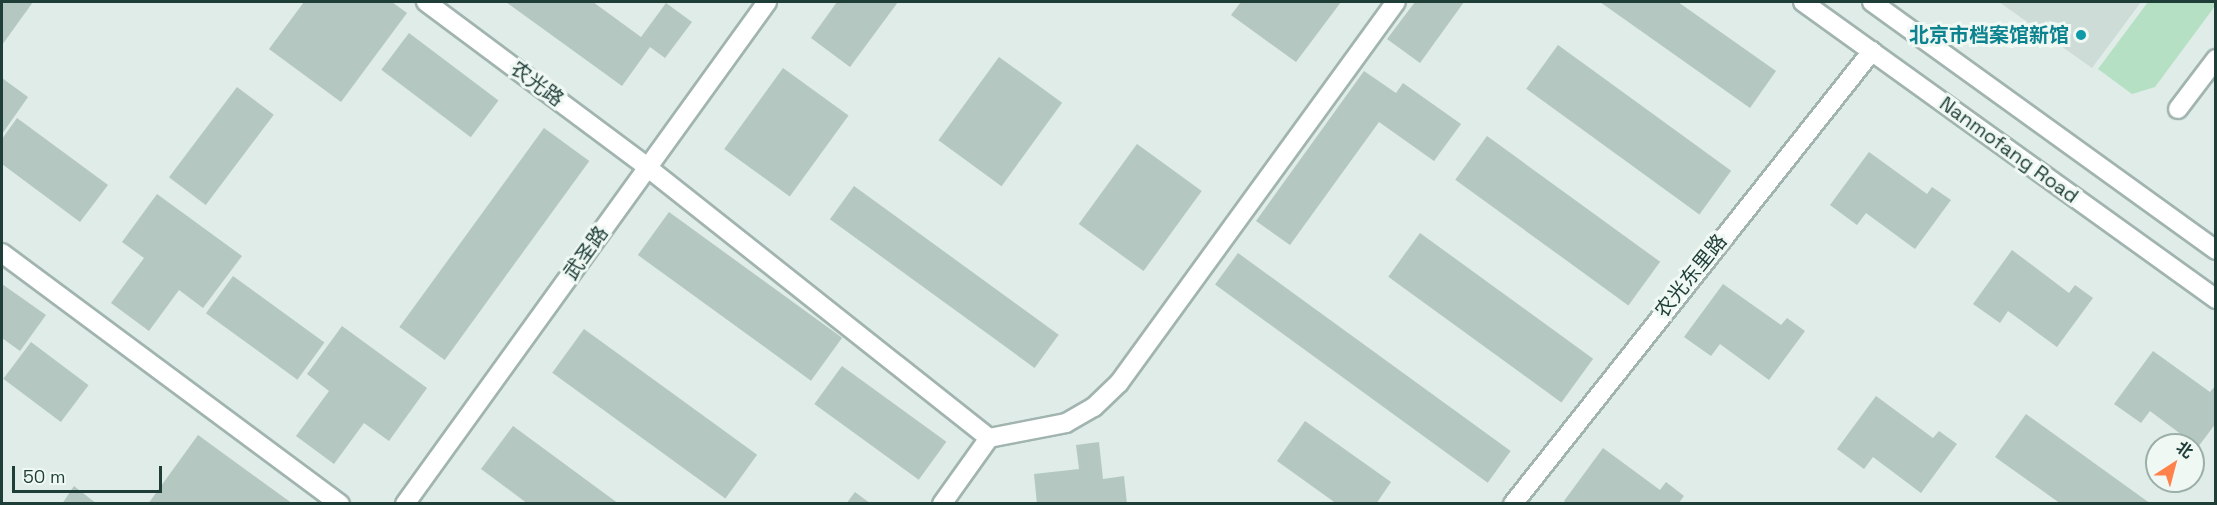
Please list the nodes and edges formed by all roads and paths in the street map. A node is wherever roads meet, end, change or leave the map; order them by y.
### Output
1 (426, 2) edge
2 (767, 2) edge
3 (1396, 2) edge
4 (1803, 2) edge
5 (1872, 2) edge
6 (1872, 51) junction
7 (2216, 59) edge
8 (2178, 109) dead end
9 (648, 167) junction
10 (2216, 250) edge
11 (2, 253) edge
12 (2216, 299) edge
13 (989, 438) junction
14 (340, 504) edge
15 (405, 504) edge
16 (942, 504) edge
17 (1513, 504) edge

1 - 9 street, 农光路
2 - 9 street, 武圣路
3 - 13 street
4 - 6 street, Nanmofang Road
5 - 10 street, Nanmofang Road
6 - 12 street, Nanmofang Road
6 - 17 street, 农光东里路
7 - 8 street
9 - 13 street, 农光路
9 - 15 street, 武圣路
11 - 14 street
13 - 16 street

